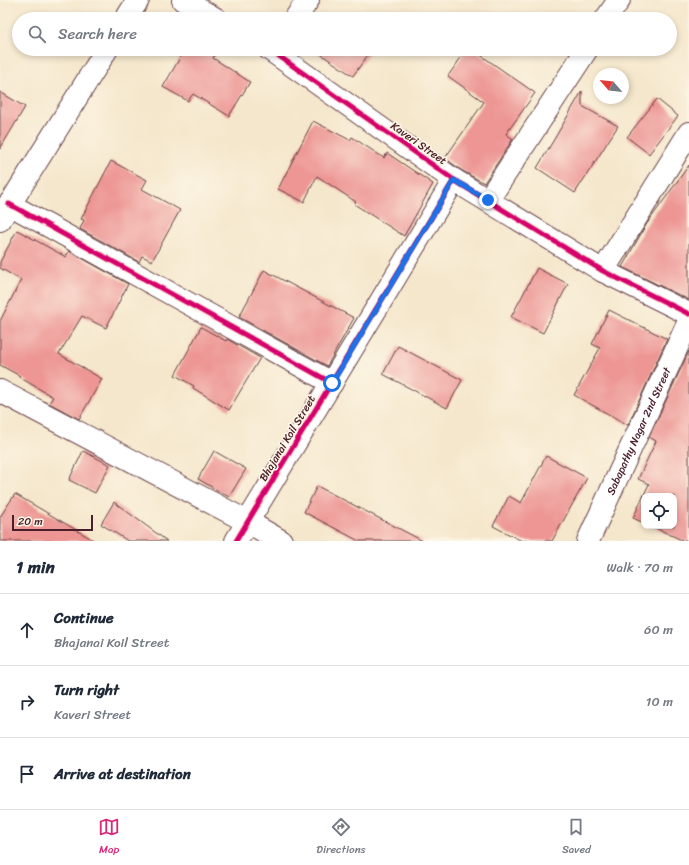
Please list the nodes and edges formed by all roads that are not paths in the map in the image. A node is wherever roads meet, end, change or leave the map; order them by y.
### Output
1 (138, 0) edge
2 (183, 0) edge
3 (308, 0) edge
4 (618, 0) edge
5 (130, 12) edge
6 (204, 12) edge
7 (300, 12) edge
8 (610, 12) edge
9 (103, 56) edge
10 (281, 56) edge
11 (582, 56) edge
12 (689, 133) edge
13 (454, 180) junction
14 (488, 200) junction
15 (4, 212) edge
16 (603, 271) junction
17 (689, 314) edge
18 (689, 321) edge
19 (332, 383) junction
20 (0, 391) edge
21 (248, 522) junction
22 (236, 541) edge
23 (281, 541) edge
24 (588, 541) edge

1 - 5 street
2 - 6 street
3 - 7 street
4 - 8 street
9 - 15 street
10 - 13 street, Kaveri Street
11 - 14 street
12 - 16 street
13 - 14 street, Kaveri Street
13 - 19 street, Bhajanai Koil Street
14 - 16 street, Kaveri Street
15 - 19 street
16 - 17 street, Kaveri Street
18 - 24 street, Sabapathy Nagar 2nd Street
19 - 21 street, Bhajanai Koil Street
20 - 21 street
21 - 22 street, Bhajanai Koil Street
21 - 23 street

